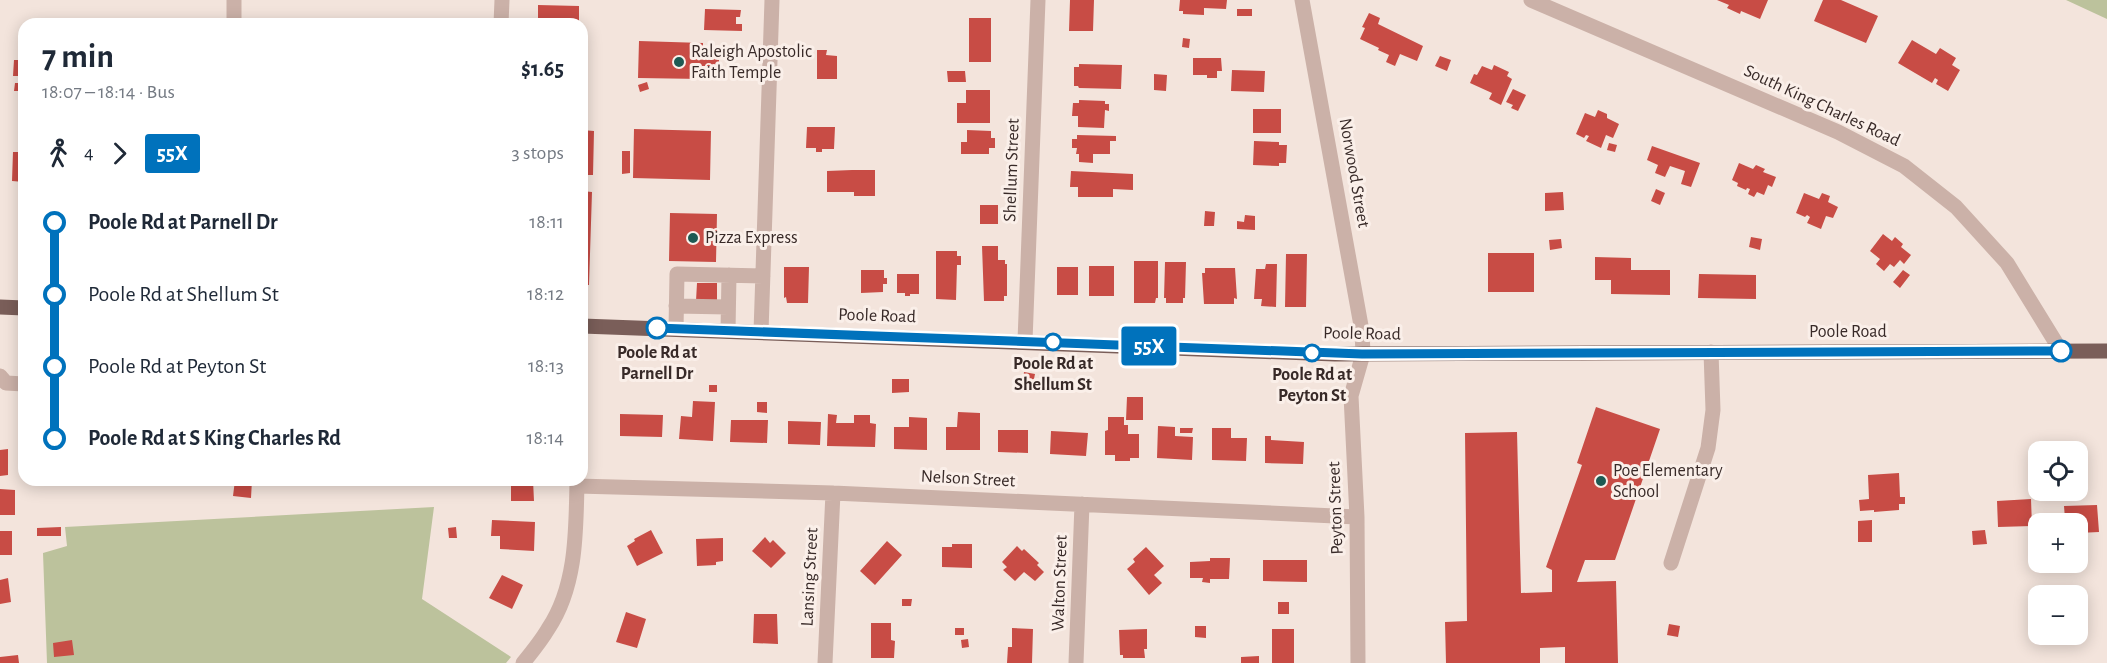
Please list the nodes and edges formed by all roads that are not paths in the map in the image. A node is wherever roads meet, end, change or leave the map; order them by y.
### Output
1 (234, 0) edge
2 (502, 0) edge
3 (772, 0) edge
4 (1038, 0) edge
5 (1302, 0) edge
6 (1530, 0) edge
7 (1554, 5) edge
8 (234, 18) edge
9 (501, 18) edge
10 (729, 275) junction
11 (762, 276) junction
12 (676, 306) junction
13 (0, 307) edge
14 (728, 307) junction
15 (18, 308) edge
16 (588, 326) edge
17 (676, 329) junction
18 (728, 331) junction
19 (761, 332) junction
20 (1025, 341) junction
21 (2061, 351) junction
22 (2107, 351) edge
23 (1711, 352) junction
24 (1362, 354) junction
25 (0, 376) edge
26 (18, 384) edge
27 (588, 483) edge
28 (577, 486) edge
29 (833, 493) junction
30 (1082, 504) junction
31 (1357, 517) junction
32 (1671, 562) dead end
33 (524, 663) edge
34 (825, 663) edge
35 (1076, 663) edge
36 (1358, 663) edge

1 - 8 street
2 - 9 street
3 - 11 street
4 - 20 street, Shellum Street
5 - 24 street, Norwood Street
6 - 7 street, South King Charles Road
7 - 21 street, South King Charles Road
10 - 11 street
10 - 12 street
10 - 14 street
11 - 19 street
12 - 14 street
12 - 17 street
13 - 15 main road
14 - 18 street
16 - 17 main road, Poole Road
17 - 18 main road, Poole Road
18 - 19 main road, Poole Road
19 - 20 main road, Poole Road
20 - 24 main road, Poole Road
21 - 22 main road, Poole Road
21 - 23 main road, Poole Road
23 - 24 main road, Poole Road
23 - 32 street
24 - 31 street, Peyton Street
25 - 26 street
27 - 29 street, Nelson Street
28 - 33 street
29 - 30 street, Nelson Street
29 - 34 street, Lansing Street
30 - 31 street, Nelson Street
30 - 35 street, Walton Street
31 - 36 street, Peyton Street

